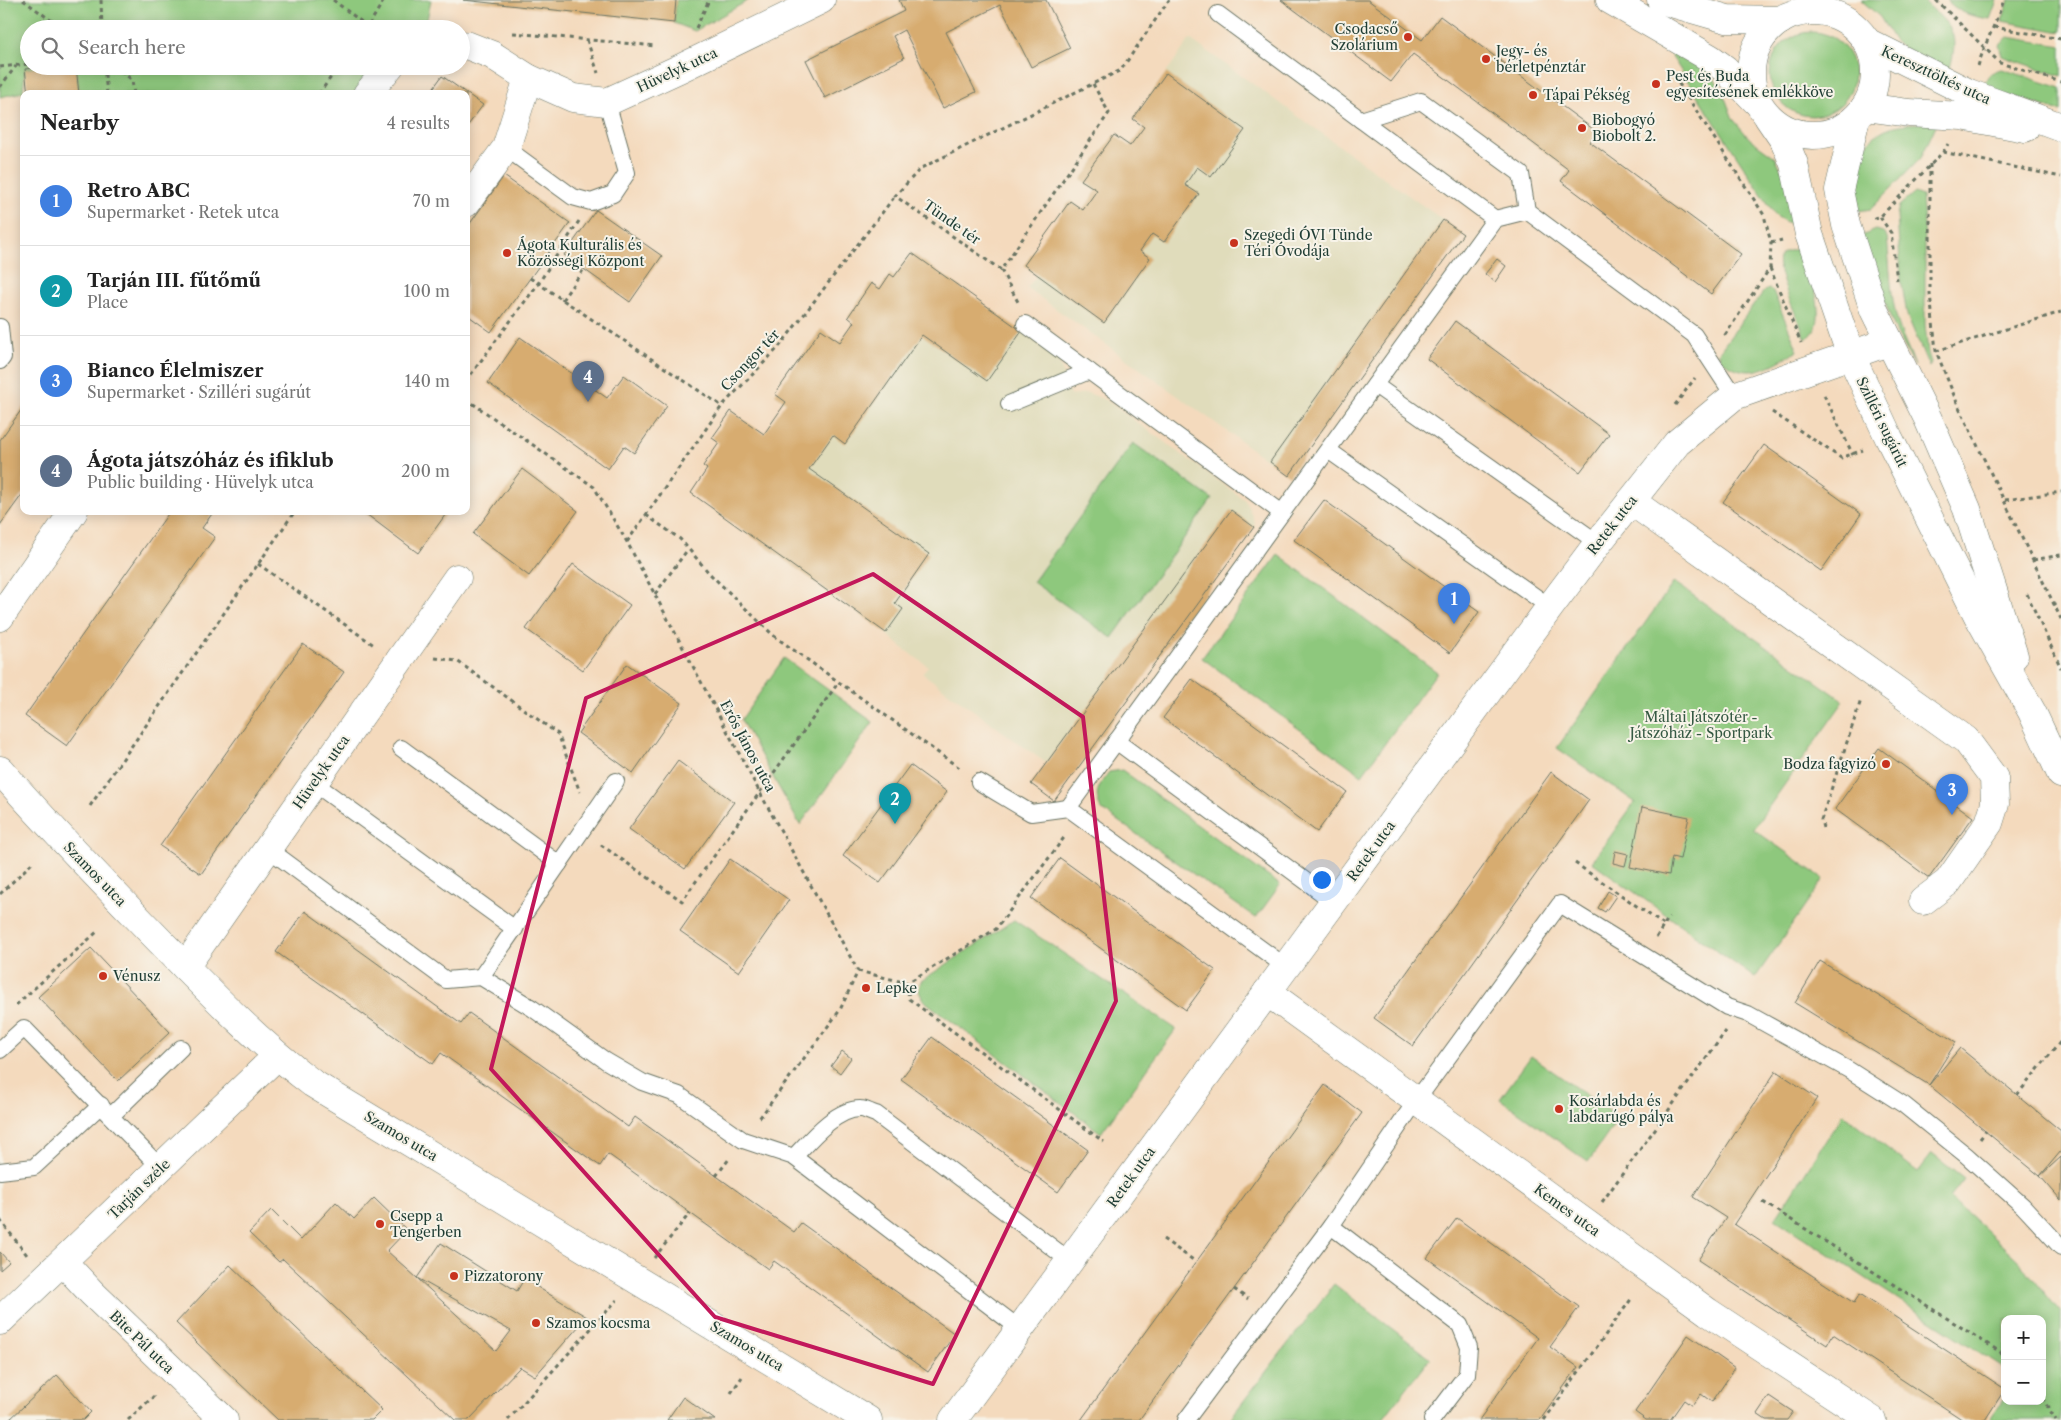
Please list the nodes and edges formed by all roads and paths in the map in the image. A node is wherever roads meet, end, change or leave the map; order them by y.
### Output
1 (23, 0) edge
2 (101, 0) edge
3 (333, 0) edge
4 (384, 0) edge
5 (821, 0) edge
6 (1169, 0) edge
7 (1610, 0) edge
8 (1661, 0) edge
9 (1936, 0) edge
10 (2004, 0) edge
11 (1785, 13) edge
12 (1218, 14) dead end
13 (51, 20) edge
14 (102, 20) edge
15 (359, 20) edge
16 (373, 20) edge
17 (1854, 22) edge
18 (1994, 27) junction
19 (1665, 32) junction
20 (509, 33) dead end
21 (2061, 39) edge
22 (470, 46) edge
23 (1984, 46) junction
24 (666, 47) dead end
25 (16, 65) junction
26 (20, 65) edge
27 (0, 67) edge
28 (105, 75) edge
29 (126, 75) edge
30 (333, 75) edge
31 (383, 75) edge
32 (528, 78) junction
33 (2061, 82) edge
34 (1093, 84) junction
35 (0, 87) edge
36 (107, 90) edge
37 (133, 90) edge
38 (323, 90) edge
39 (371, 90) edge
40 (607, 102) junction
41 (1965, 104) junction
42 (1762, 109) junction
43 (1861, 112) junction
44 (1362, 120) junction
45 (2061, 127) edge
46 (2061, 135) edge
47 (506, 148) junction
48 (1943, 152) junction
49 (1930, 164) junction
50 (2061, 177) edge
51 (895, 196) junction
52 (470, 198) edge
53 (591, 202) junction
54 (1527, 211) junction
55 (1496, 219) junction
56 (1846, 225) junction
57 (1809, 234) junction
58 (1771, 243) junction
59 (584, 269) dead end
60 (1001, 270) junction
61 (530, 278) dead end
62 (538, 284) junction
63 (562, 300) junction
64 (2061, 312) edge
65 (1025, 324) joint
66 (0, 327) edge
67 (1888, 342) junction
68 (1936, 351) junction
69 (1851, 356) junction
70 (1709, 359) junction
71 (0, 361) edge
72 (1089, 371) junction
73 (470, 376) edge
74 (1375, 385) junction
75 (1734, 396) junction
76 (470, 402) edge
77 (1008, 404) dead end
78 (722, 406) junction
79 (1328, 450) junction
80 (1853, 455) dead end
81 (2061, 492) edge
82 (2005, 500) junction
83 (1631, 501) junction
84 (1282, 513) junction
85 (71, 515) edge
86 (292, 515) edge
87 (646, 515) junction
88 (626, 542) junction
89 (1598, 543) junction
90 (688, 548) junction
91 (2061, 555) edge
92 (2033, 560) junction
93 (258, 564) junction
94 (457, 578) dead end
95 (654, 594) junction
96 (1550, 608) junction
97 (0, 617) edge
98 (2061, 619) edge
99 (401, 657) junction
100 (1871, 671) junction
101 (838, 683) junction
102 (2032, 712) junction
103 (1116, 741) junction
104 (401, 748) dead end
105 (1, 772) edge
106 (2061, 774) edge
107 (616, 781) dead end
108 (980, 782) joint
109 (314, 783) junction
110 (759, 792) junction
111 (90, 806) dead end
112 (1074, 812) junction
113 (586, 825) junction
114 (1823, 828) dead end
115 (267, 848) junction
116 (34, 861) dead end
117 (1576, 863) dead end
118 (559, 864) junction
119 (0, 894) edge
120 (1923, 901) dead end
121 (1334, 902) junction
122 (1664, 925) dead end
123 (514, 929) junction
124 (98, 931) dead end
125 (185, 966) junction
126 (1286, 967) junction
127 (858, 971) junction
128 (481, 977) junction
129 (907, 983) junction
130 (1267, 992) junction
131 (26, 997) dead end
132 (1745, 1012) junction
133 (2061, 1041) edge
134 (181, 1048) dead end
135 (0, 1050) edge
136 (277, 1056) junction
137 (2017, 1095) dead end
138 (1416, 1101) junction
139 (106, 1111) junction
140 (743, 1140) junction
141 (1104, 1142) dead end
142 (794, 1156) junction
143 (161, 1168) junction
144 (0, 1171) edge
145 (1763, 1202) dead end
146 (690, 1213) dead end
147 (0, 1220) edge
148 (1586, 1224) junction
149 (1332, 1226) junction
150 (1163, 1238) dead end
151 (2061, 1247) edge
152 (1070, 1261) junction
153 (1196, 1262) dead end
154 (54, 1270) junction
155 (638, 1280) junction
156 (1632, 1298) dead end
157 (0, 1321) edge
158 (1020, 1328) junction
159 (2001, 1352) edge
160 (154, 1396) dead end
161 (2046, 1404) edge
162 (128, 1420) edge
163 (224, 1420) edge
164 (508, 1420) edge
165 (868, 1420) edge
166 (953, 1420) edge
167 (1186, 1420) edge
168 (1432, 1420) edge
169 (1544, 1420) edge
170 (1872, 1420) edge
171 (2056, 1420) edge

1 - 13 path
2 - 14 path
3 - 15 path
4 - 16 path
5 - 40 street, Hüvelyk utca
6 - 34 path
7 - 19 street
8 - 11 street
9 - 23 path
10 - 18 path
11 - 17 street
11 - 42 street
12 - 44 lane
17 - 41 street, Kereszttöltés utca
17 - 43 street
18 - 21 path
18 - 23 path
19 - 42 street
19 - 58 path
20 - 24 path
22 - 32 street
23 - 33 path
23 - 41 path
25 - 26 path
25 - 27 path
25 - 35 path
28 - 36 path
29 - 37 path
30 - 38 path
31 - 39 street
32 - 40 street
32 - 47 street
34 - 51 path
34 - 60 path
40 - 53 lane
41 - 43 street, Kereszttöltés utca
41 - 45 street, Kereszttöltés utca
41 - 46 street, Kereszttöltés utca
41 - 48 path
42 - 43 street
42 - 57 street, Szilléri sugárút
43 - 56 street, Szilléri sugárút
44 - 54 lane
44 - 55 lane
47 - 52 street
47 - 53 lane
48 - 49 path
48 - 50 path
49 - 56 path
49 - 68 path
51 - 60 path, Tünde tér
51 - 78 path, Csongor tér
53 - 62 path
54 - 55 lane
54 - 70 lane
55 - 74 lane
56 - 67 street, Szilléri sugárút
57 - 58 path
57 - 69 street, Szilléri sugárút
58 - 70 path
59 - 63 path
60 - 65 path
61 - 62 path
62 - 63 path
62 - 73 path
63 - 78 path
64 - 68 path
65 - 72 lane
66 - 71 lane
67 - 69 street, Retek utca
67 - 102 street, Szilléri sugárút
68 - 82 path
69 - 75 street, Retek utca
69 - 102 street, Szilléri sugárút
70 - 75 lane
72 - 77 lane
72 - 84 lane
74 - 79 lane
74 - 89 lane
75 - 80 path
75 - 83 street, Retek utca
76 - 88 path, Erős János utca
78 - 87 path, Csongor tér
79 - 84 lane
79 - 96 lane
81 - 82 path
82 - 92 path
83 - 89 street, Retek utca
83 - 100 street
84 - 103 lane
85 - 97 street
86 - 93 path
87 - 88 path, Csongor tér
87 - 90 path
88 - 95 path, Erős János utca
89 - 96 street, Retek utca
90 - 95 path
90 - 101 path
91 - 92 path
92 - 98 path
93 - 99 path
93 - 111 path
94 - 99 street, Hüvelyk utca
95 - 110 path, Erős János utca
96 - 121 street, Retek utca
99 - 109 street, Hüvelyk utca
99 - 113 path
100 - 114 path
100 - 120 street
101 - 108 path
101 - 110 path
102 - 106 street, Szilléri sugárút
103 - 112 lane
103 - 121 lane
104 - 118 lane
105 - 125 street, Szamos utca
107 - 113 lane
108 - 112 lane
109 - 115 street, Hüvelyk utca
109 - 123 lane
110 - 113 path
110 - 127 path, Erős János utca
112 - 126 lane
112 - 129 path
113 - 118 lane
115 - 125 street, Hüvelyk utca
115 - 128 lane
116 - 119 path
117 - 122 path
118 - 123 lane
121 - 126 street, Retek utca
123 - 128 lane
124 - 131 path
125 - 136 street, Szamos utca
126 - 130 street, Retek utca
127 - 129 path
127 - 140 path
128 - 140 lane
129 - 141 path
130 - 138 street, Kemes utca
130 - 152 street, Retek utca
132 - 138 lane
132 - 148 path
132 - 151 lane
133 - 137 path
134 - 139 lane
135 - 139 lane
136 - 143 street, Tarján széle
136 - 155 street, Szamos utca
138 - 148 street, Kemes utca
138 - 149 lane
139 - 143 lane
139 - 144 lane
140 - 142 lane
142 - 152 lane
142 - 158 lane
143 - 154 street, Tarján széle
145 - 159 path
146 - 155 path
147 - 154 path
148 - 170 street, Kemes utca
149 - 167 lane
149 - 168 lane
150 - 153 path
152 - 158 street, Retek utca
154 - 157 street, Tarján széle
154 - 163 street, Bite Pál utca
155 - 164 path
155 - 165 street, Szamos utca
156 - 169 path
158 - 166 street, Retek utca
160 - 162 path
161 - 171 path

